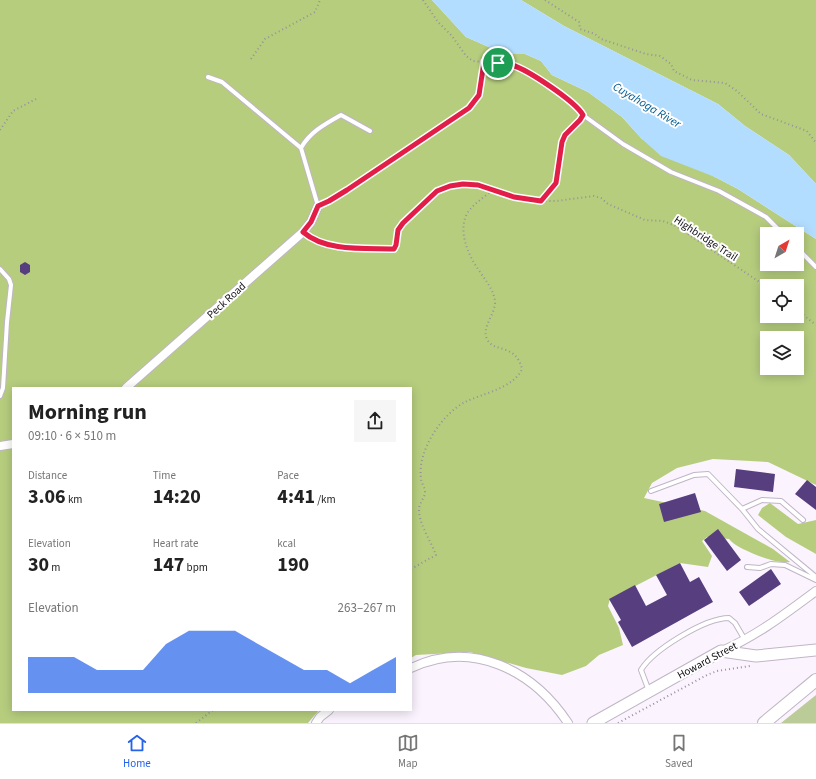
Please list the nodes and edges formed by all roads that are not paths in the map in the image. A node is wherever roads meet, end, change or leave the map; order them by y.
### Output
1 (208, 77) dead end
2 (583, 115) road end
3 (370, 130) dead end
4 (301, 148) junction
5 (318, 206) joint
6 (776, 227) edge
7 (804, 255) edge
8 (816, 267) edge
9 (0, 269) edge
10 (127, 387) edge
11 (0, 396) edge
12 (12, 444) edge
13 (0, 446) edge
14 (651, 491) dead end
15 (742, 509) junction
16 (803, 520) dead end
17 (747, 567) dead end
18 (816, 577) edge
19 (816, 580) edge
20 (816, 590) edge
21 (745, 641) junction
22 (816, 650) edge
23 (721, 651) junction
24 (412, 668) edge
25 (816, 680) edge
26 (650, 691) junction
27 (328, 711) edge
28 (316, 723) edge
29 (568, 723) edge
30 (593, 723) edge
31 (764, 723) edge

1 - 4 lane
2 - 6 lane
3 - 4 lane
4 - 5 lane
5 - 10 street, Peck Road
7 - 8 lane
9 - 11 lane
12 - 13 street
14 - 15 lane
15 - 16 lane
15 - 18 lane
17 - 19 lane
20 - 21 street, Howard Street
21 - 23 street, Howard Street
21 - 26 lane
22 - 23 main road
23 - 26 main road, Howard Street
24 - 29 street
25 - 31 main road
26 - 30 main road, Howard Street
27 - 28 street

